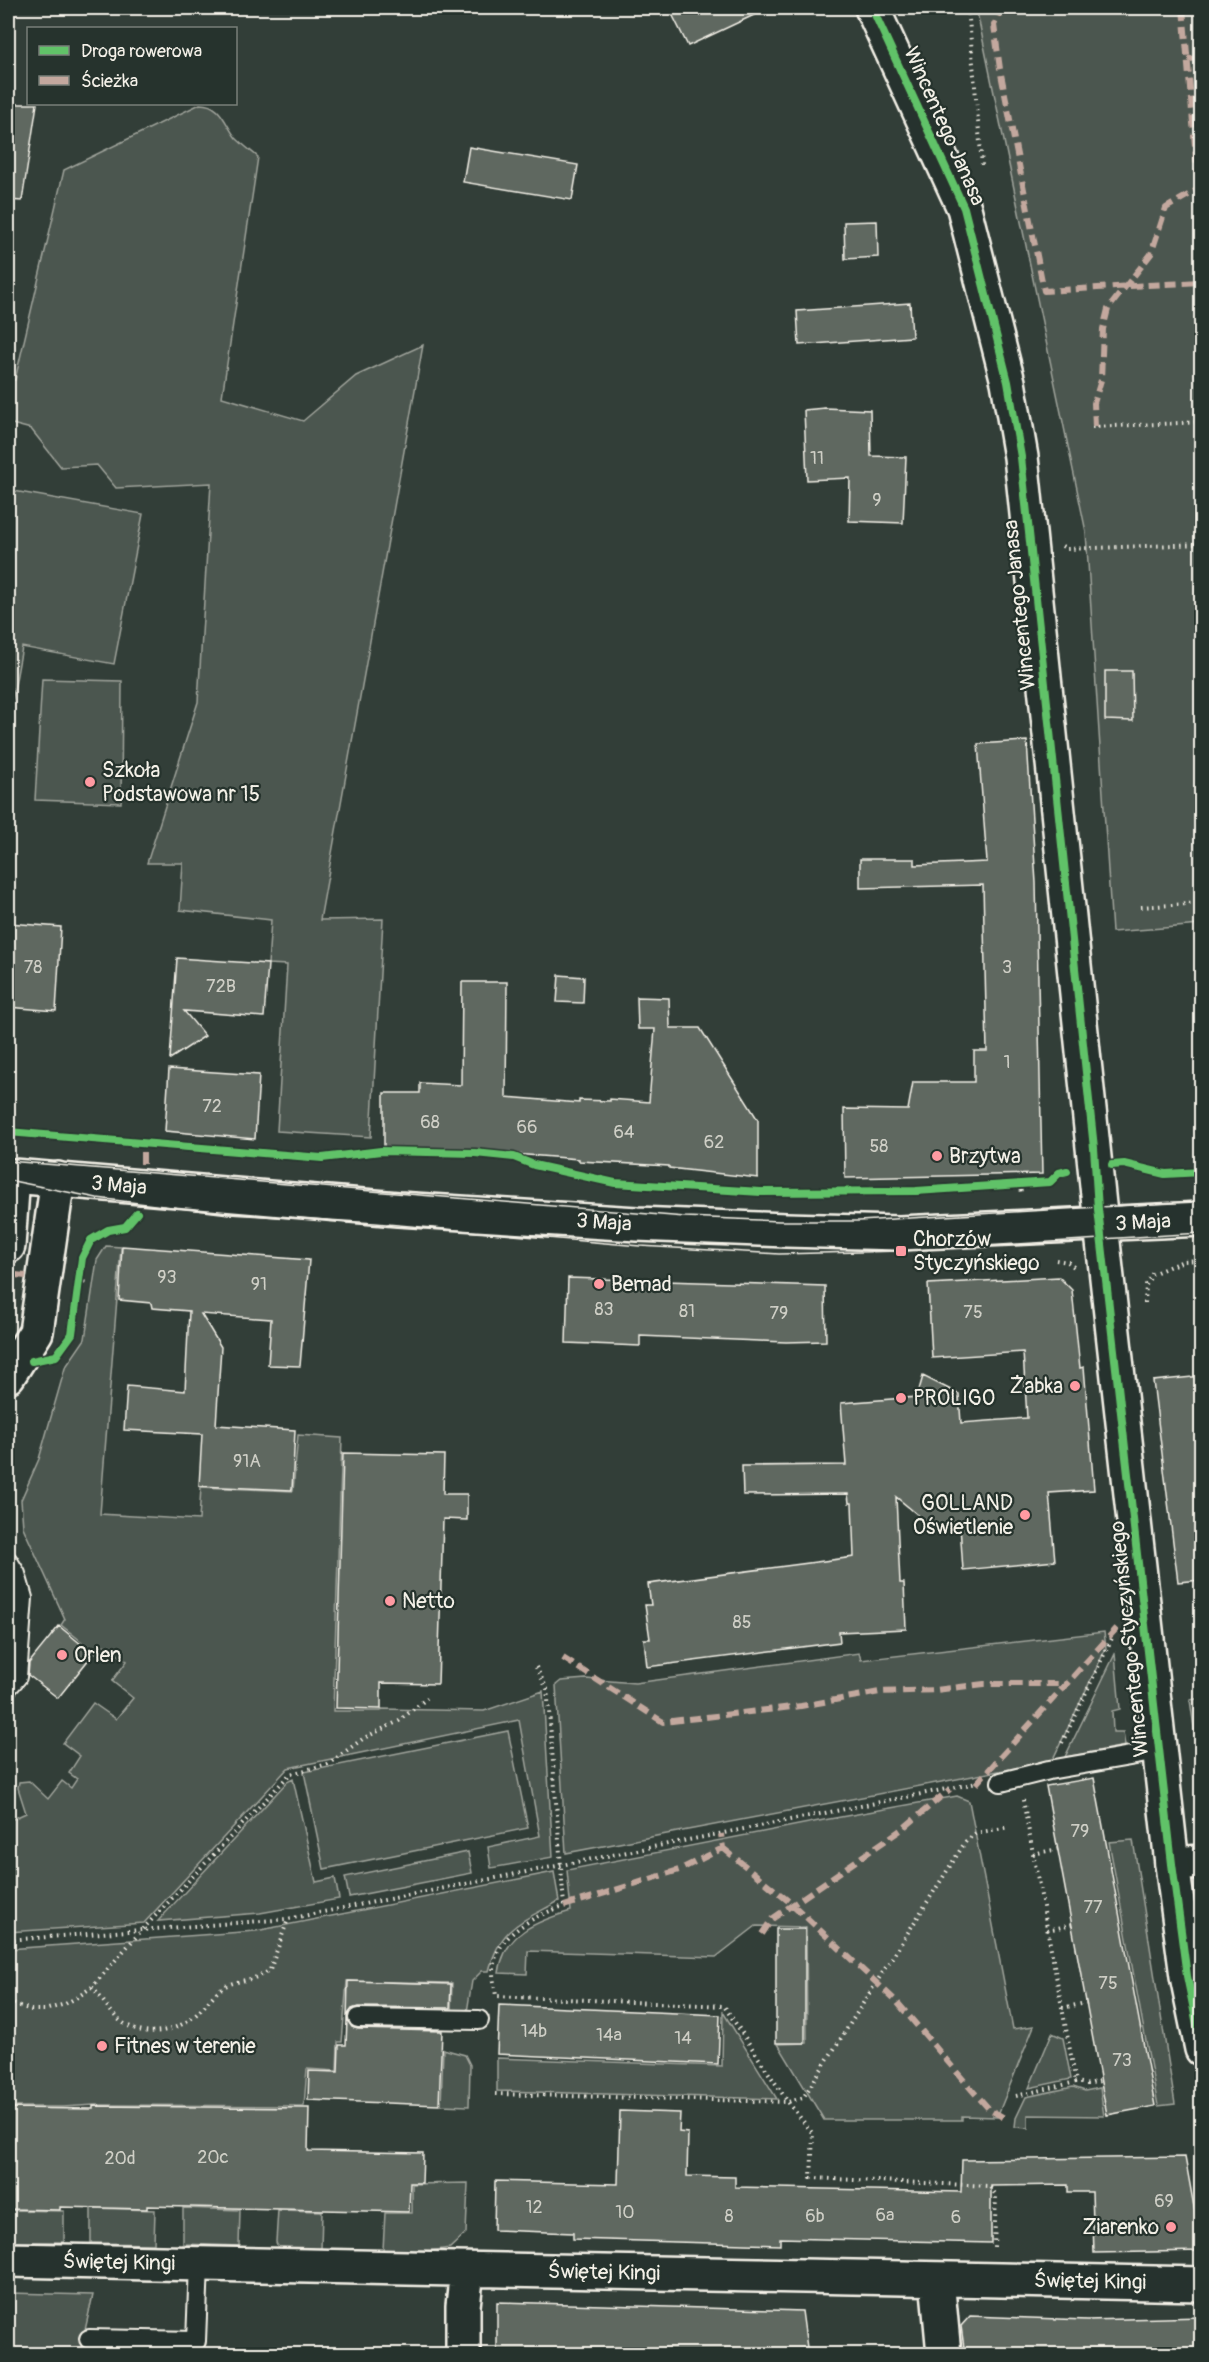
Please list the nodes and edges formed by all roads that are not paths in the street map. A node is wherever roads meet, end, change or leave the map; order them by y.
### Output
1 (872, 8) edge
2 (10, 1176) edge
3 (58, 1179) junction
4 (1202, 1219) edge
5 (1101, 1224) junction
6 (8, 1246) edge
7 (8, 1376) edge
8 (8, 1561) edge
9 (8, 1687) edge
10 (1159, 1751) junction
11 (1000, 1782) road end
12 (1187, 1863) edge
13 (358, 2018) dead end
14 (479, 2020) dead end
15 (1202, 2049) edge
16 (8, 2260) edge
17 (199, 2264) junction
18 (466, 2270) junction
19 (937, 2279) junction
20 (1202, 2284) edge
21 (89, 2339) dead end
22 (463, 2355) edge
23 (944, 2355) edge

1 - 5 street, Wincentego Janasa
2 - 3 street, 3 Maja
2 - 6 street
3 - 5 street, 3 Maja
3 - 7 street
4 - 5 street, 3 Maja
5 - 10 street, Wincentego Styczyńskiego
8 - 9 lane
10 - 11 lane
10 - 12 street, Wincentego Styczyńskiego
12 - 15 street, Wincentego Styczyńskiego
13 - 14 lane
16 - 17 street, Świętej Kingi
17 - 18 street, Świętej Kingi
17 - 21 lane
18 - 19 street, Świętej Kingi
18 - 22 street
19 - 20 street, Świętej Kingi
19 - 23 street

